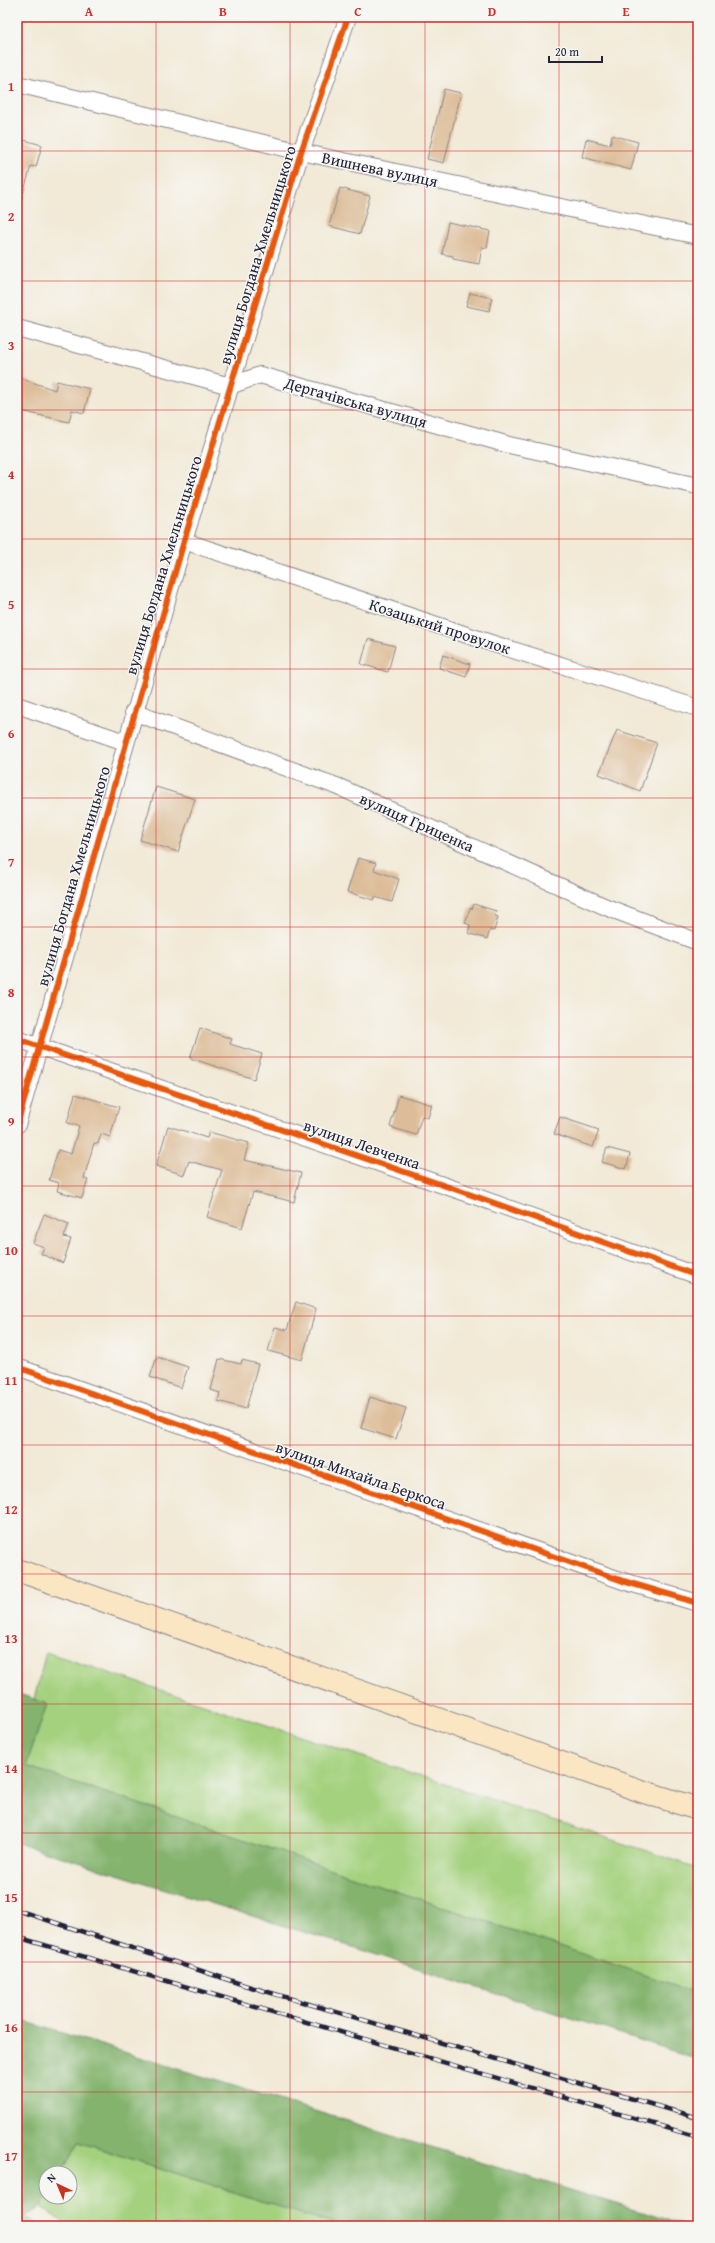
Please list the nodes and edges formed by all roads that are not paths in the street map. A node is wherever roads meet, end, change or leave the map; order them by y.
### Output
1 (348, 17) edge
2 (17, 84) edge
3 (301, 152) junction
4 (698, 236) edge
5 (17, 328) edge
6 (230, 386) junction
7 (698, 486) edge
8 (184, 541) junction
9 (17, 705) edge
10 (698, 708) edge
11 (133, 712) junction
12 (125, 742) junction
13 (698, 942) edge
14 (17, 1039) edge
15 (38, 1046) junction
16 (17, 1125) edge
17 (698, 1276) edge
18 (17, 1367) edge
19 (17, 1570) edge
20 (698, 1603) edge
21 (698, 1808) edge

1 - 3 street, вулиця Богдана Хмельницького
2 - 3 street, Вишнева вулиця
3 - 4 street, Вишнева вулиця
3 - 6 street, вулиця Богдана Хмельницького
5 - 6 street
6 - 7 street, Дергачівська вулиця
6 - 8 street, вулиця Богдана Хмельницького
8 - 10 street, Козацький провулок
8 - 11 street, вулиця Богдана Хмельницького
9 - 12 street
11 - 12 street, вулиця Богдана Хмельницького
11 - 13 street, вулиця Гриценка
12 - 15 street, вулиця Богдана Хмельницького
14 - 15 street, вулиця Левченка
15 - 16 street, вулиця Богдана Хмельницького
15 - 17 street, вулиця Левченка
18 - 20 street, вулиця Михайла Беркоса
19 - 21 main road

